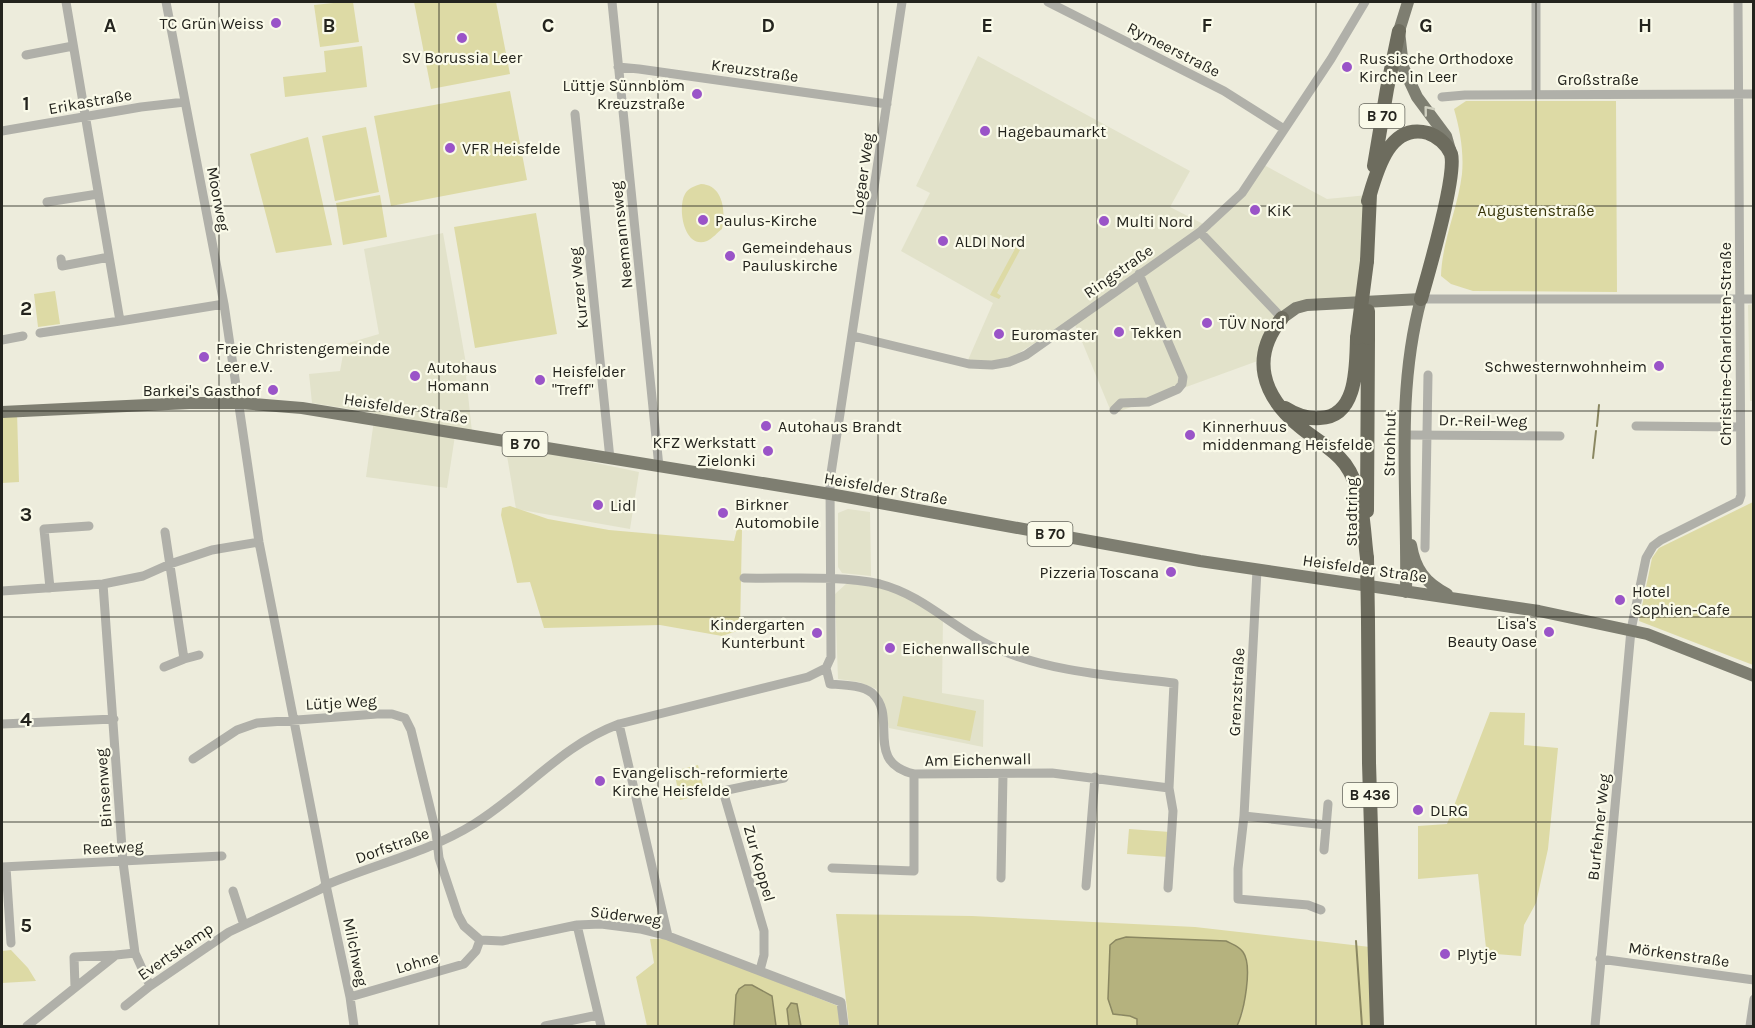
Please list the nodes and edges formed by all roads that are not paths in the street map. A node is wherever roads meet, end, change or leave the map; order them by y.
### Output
1 (66, 2) edge
2 (166, 2) edge
3 (612, 2) edge
4 (902, 2) edge
5 (1048, 2) edge
6 (1365, 2) edge
7 (1408, 2) edge
8 (1536, 2) edge
9 (1738, 2) edge
10 (1399, 31) junction
11 (73, 46) junction
12 (26, 55) dead end
13 (618, 67) junction
14 (1536, 94) junction
15 (1738, 94) junction
16 (1754, 94) edge
17 (1442, 97) dead end
18 (185, 102) junction
19 (887, 104) junction
20 (575, 114) dead end
21 (85, 117) junction
22 (1284, 129) junction
23 (2, 131) edge
24 (1451, 155) junction
25 (98, 194) junction
26 (1368, 201) junction
27 (47, 202) dead end
28 (1200, 232) junction
29 (109, 257) junction
30 (61, 259) dead end
31 (1139, 274) junction
32 (1421, 299) junction
33 (1739, 299) junction
34 (1754, 299) edge
35 (224, 304) junction
36 (1282, 318) junction
37 (120, 321) junction
38 (40, 333) dead end
39 (23, 336) dead end
40 (853, 336) junction
41 (1363, 338) junction
42 (2, 340) edge
43 (1428, 375) dead end
44 (1272, 397) junction
45 (240, 403) junction
46 (1114, 410) dead end
47 (2, 412) edge
48 (1636, 426) dead end
49 (1740, 427) junction
50 (1426, 434) junction
51 (1405, 435) junction
52 (1560, 436) dead end
53 (610, 459) junction
54 (659, 466) junction
55 (830, 494) junction
56 (1404, 512) junction
57 (89, 526) dead end
58 (165, 532) dead end
59 (259, 542) junction
60 (1425, 548) dead end
61 (1367, 558) junction
62 (170, 564) junction
63 (1257, 570) junction
64 (744, 578) dead end
65 (830, 580) junction
66 (103, 584) junction
67 (50, 588) junction
68 (2, 591) edge
69 (1406, 592) junction
70 (1455, 597) junction
71 (1631, 630) junction
72 (199, 655) dead end
73 (184, 659) junction
74 (164, 667) dead end
75 (826, 668) junction
76 (1754, 676) edge
77 (114, 719) junction
78 (292, 719) junction
79 (2, 724) edge
80 (619, 724) junction
81 (193, 759) dead end
82 (914, 774) junction
83 (1003, 774) junction
84 (1095, 777) junction
85 (784, 778) dead end
86 (1169, 788) junction
87 (1328, 804) dead end
88 (1244, 816) junction
89 (1326, 825) junction
90 (437, 844) junction
91 (1324, 850) dead end
92 (222, 856) dead end
93 (123, 862) junction
94 (4, 867) edge
95 (832, 868) dead end
96 (1001, 878) dead end
97 (326, 885) junction
98 (1086, 886) dead end
99 (1168, 888) dead end
100 (232, 891) dead end
101 (1321, 910) dead end
102 (244, 925) junction
103 (577, 925) junction
104 (668, 936) junction
105 (480, 940) junction
106 (11, 943) dead end
107 (135, 953) junction
108 (116, 955) junction
109 (1600, 959) junction
110 (760, 970) junction
111 (1754, 980) edge
112 (150, 986) junction
113 (75, 987) junction
114 (350, 997) junction
115 (1754, 999) edge
116 (126, 1006) dead end
117 (598, 1015) junction
118 (27, 1026) edge
119 (354, 1026) edge
120 (545, 1026) edge
121 (601, 1026) edge
122 (844, 1026) edge
123 (1377, 1026) edge
124 (1595, 1026) edge
125 (1750, 1026) edge

1 - 11 street
2 - 18 street, Moorweg
3 - 13 street, Neemannsweg
4 - 19 street, Logaer Weg
5 - 22 street, Rymeerstraße
6 - 22 street, Ringstraße
7 - 10 main road, B 70
8 - 14 street
9 - 15 street, Christine-Charlotten-Straße
24 -> 10 main road, B 70
10 - 26 highway, B 70
11 - 12 street
11 - 21 street
13 - 19 street, Kreuzstraße
13 - 54 street, Neemannsweg
14 - 15 street, Großstraße
14 - 17 street, Großstraße
15 - 16 street, Großstraße
15 - 33 street, Christine-Charlotten-Straße
18 - 21 street, Erikastraße
18 - 35 street, Moorweg
19 - 40 street, Logaer Weg
20 - 53 street, Kurzer Weg
21 - 23 street, Erikastraße
21 - 25 street
22 - 28 street, Ringstraße
24 - 26 highway
24 - 32 highway, B 70
25 - 27 street
25 - 29 street
26 - 41 highway, B 70, bridge
28 - 31 street, Ringstraße
28 - 36 street
29 - 30 street
29 - 37 street
31 - 40 street, Ringstraße
31 - 46 street
32 - 33 street
32 - 36 main road
32 - 51 main road, Strohhut / B 70
33 - 34 street
33 - 49 street, Christine-Charlotten-Straße
35 - 37 street
35 - 45 street, Moorweg
36 - 44 highway
37 - 38 street
39 - 42 street
40 - 55 street, Logaer Weg
41 - 44 highway, B 70
41 - 61 highway, Stadtring / B 436
43 - 50 street
44 - 61 highway
45 - 47 main road, Heisfelder Straße / B 70
45 - 53 main road, Heisfelder Straße / B 70
45 - 59 street
48 - 49 street
49 - 71 street, Christine-Charlotten-Straße
50 - 51 street, Dr.-Reil-Weg
50 - 52 street, Dr.-Reil-Weg
50 - 60 street
51 - 56 main road, Strohhut / B 70
53 - 54 main road, Heisfelder Straße / B 70
54 - 55 main road, Heisfelder Straße / B 70
55 - 63 main road, Heisfelder Straße / B 70
55 - 65 street
56 - 69 main road, Strohhut / B 70
56 - 70 main road
57 - 67 street
58 - 62 street
59 - 62 street
59 - 78 street
61 - 123 highway, Stadtring / B 436, bridge
62 - 66 street
62 - 73 street
63 - 69 main road, Heisfelder Straße / B 70
63 - 88 street, Grenzstraße
64 - 65 street
65 - 75 street
65 - 86 street
66 - 67 street
66 - 77 street, Binsenweg
67 - 68 street
69 - 70 main road, Heisfelder Straße
70 - 71 main road, Heisfelder Straße
71 - 76 main road, Heisfelder Straße
71 - 109 street, Burfehner Weg
72 - 73 street
73 - 74 street
75 - 80 street, Dorfstraße
75 - 82 street, Am Eichenwall
77 - 79 street
77 - 93 street, Binsenweg
78 - 81 street, Lütje Weg
78 - 90 street, Lütje Weg
78 - 97 street
80 - 90 street, Dorfstraße
80 - 104 street
82 - 83 street, Am Eichenwall
82 - 95 street
83 - 84 street, Am Eichenwall
83 - 96 street
84 - 86 street, Am Eichenwall
84 - 98 street
85 - 110 street, Zur Koppel
86 - 99 street
87 - 89 street
88 - 89 street
88 - 101 street, Grenzstraße
89 - 91 street
90 - 97 street, Dorfstraße
90 - 105 street
92 - 93 street, Reetweg
93 - 94 street, Reetweg
93 - 107 street, Binsenweg
94 - 106 street, Reetweg
97 - 102 street, Evertskamp
97 - 114 street, Milchweg
100 - 102 street
102 - 112 street, Evertskamp
103 - 104 street, Süderweg
103 - 105 street, Süderweg
103 - 117 street
104 - 110 street, Süderweg
105 - 114 street, Lohne
107 - 108 street
107 - 112 street, Binsenweg
108 - 113 street
108 - 113 street
109 - 111 street, Mörkenstraße
109 - 124 street, Burfehner Weg
110 - 122 street, Süderweg
112 - 116 street, Evertskamp
113 - 118 street
114 - 119 street, Milchweg
115 - 125 street
117 - 120 street
117 - 121 street

